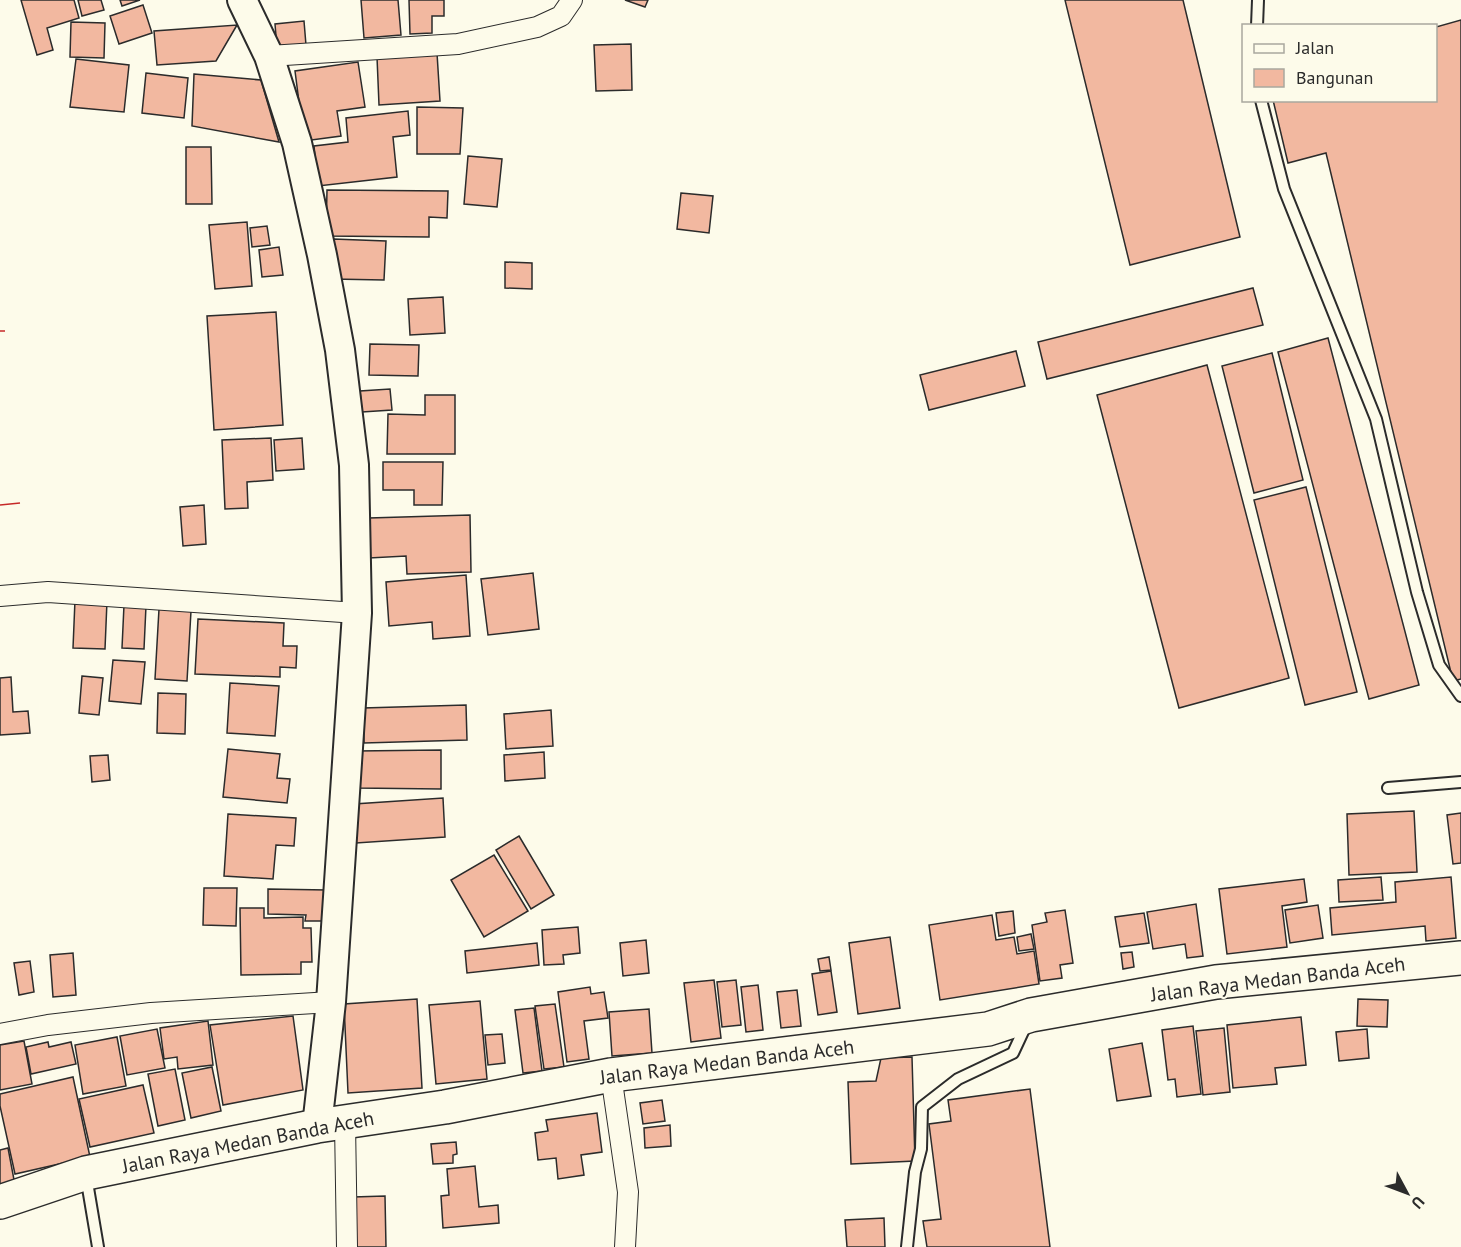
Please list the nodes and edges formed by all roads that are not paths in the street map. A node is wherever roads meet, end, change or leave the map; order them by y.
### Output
1 (242, 0) edge
2 (572, 0) edge
3 (1258, 0) edge
4 (1257, 24) edge
5 (269, 56) junction
6 (1262, 102) edge
7 (0, 596) edge
8 (357, 613) junction
9 (1461, 696) edge
10 (1461, 782) edge
11 (1388, 788) dead end
12 (1461, 958) edge
13 (331, 1002) junction
14 (1031, 1015) junction
15 (0, 1034) edge
16 (611, 1075) junction
17 (331, 1124) junction
18 (86, 1173) junction
19 (0, 1202) edge
20 (98, 1247) edge
21 (347, 1247) edge
22 (625, 1247) edge
23 (907, 1247) edge

1 - 5 street
2 - 5 street
3 - 4 lane
5 - 8 street
6 - 9 lane
7 - 8 street
8 - 13 street
10 - 11 lane
12 - 14 highway, Jalan Raya Medan Banda Aceh
13 - 15 street
13 - 17 street
14 - 16 highway, Jalan Raya Medan Banda Aceh
14 - 23 lane
16 - 17 highway, Jalan Raya Medan Banda Aceh
16 - 22 street
17 - 18 highway, Jalan Raya Medan Banda Aceh
17 - 21 street
18 - 19 highway, Jalan Raya Medan Banda Aceh
18 - 20 lane

